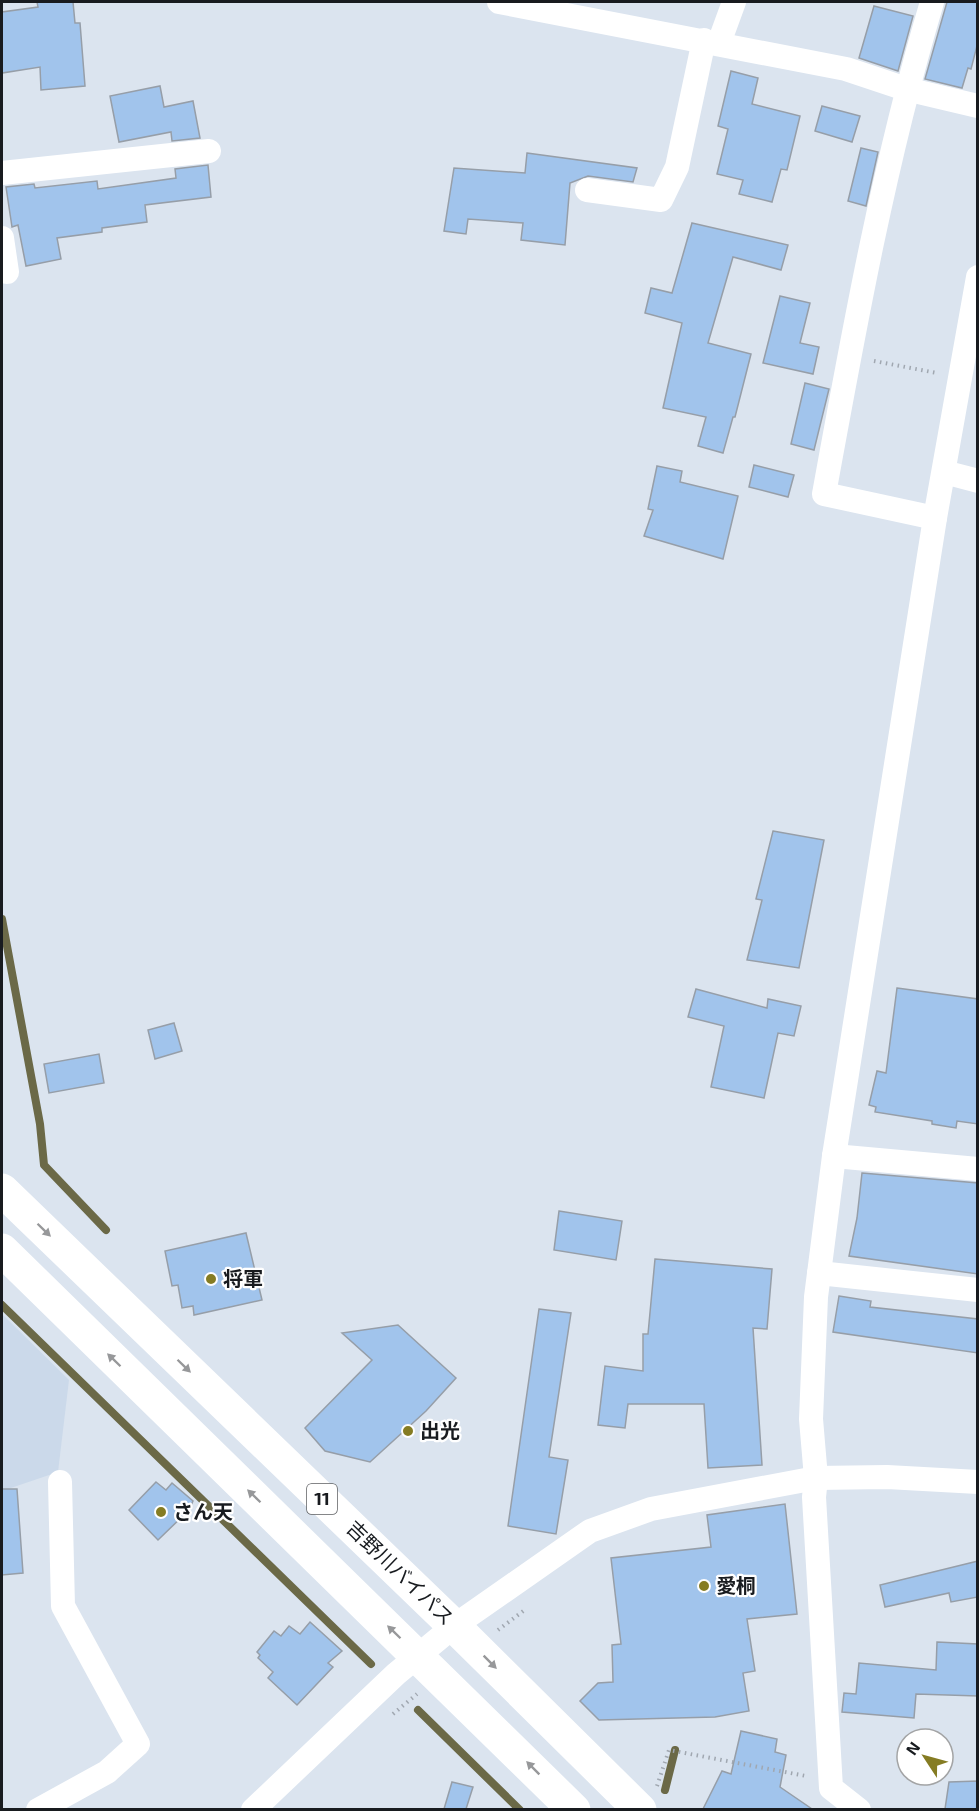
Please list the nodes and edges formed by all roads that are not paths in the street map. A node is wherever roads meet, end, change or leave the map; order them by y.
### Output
1 (499, 2) edge
2 (734, 2) edge
3 (932, 2) edge
4 (711, 42) junction
5 (906, 88) junction
6 (978, 106) edge
7 (209, 151) dead end
8 (2, 173) edge
9 (587, 190) dead end
10 (2, 238) edge
11 (7, 272) dead end
12 (978, 277) edge
13 (944, 472) junction
14 (978, 481) edge
15 (935, 518) junction
16 (834, 1156) junction
17 (978, 1169) edge
18 (2, 1190) edge
19 (2, 1250) edge
20 (819, 1273) junction
21 (978, 1290) edge
22 (816, 1478) junction
23 (60, 1482) dead end
24 (978, 1482) edge
25 (454, 1626) junction
26 (419, 1655) junction
27 (648, 1801) edge
28 (38, 1809) edge
29 (253, 1809) edge
30 (574, 1809) edge
31 (859, 1809) edge

1 - 4 street
2 - 4 street
3 - 5 street
4 - 5 street
4 - 9 street
5 - 6 street
5 - 15 street
7 - 8 street
10 - 11 street
12 - 13 street
13 - 14 street
13 - 15 street
15 - 16 street
16 - 17 street
16 - 20 street
18 -> 25 highway, 吉野川バイパス / 11
26 -> 19 highway, 11
20 - 21 street
20 - 22 street
22 - 24 street
22 - 25 street
22 - 31 street
23 - 28 street
25 - 26 street
25 -> 27 highway, 吉野川バイパス / 11
26 - 29 street
30 -> 26 highway, 11

